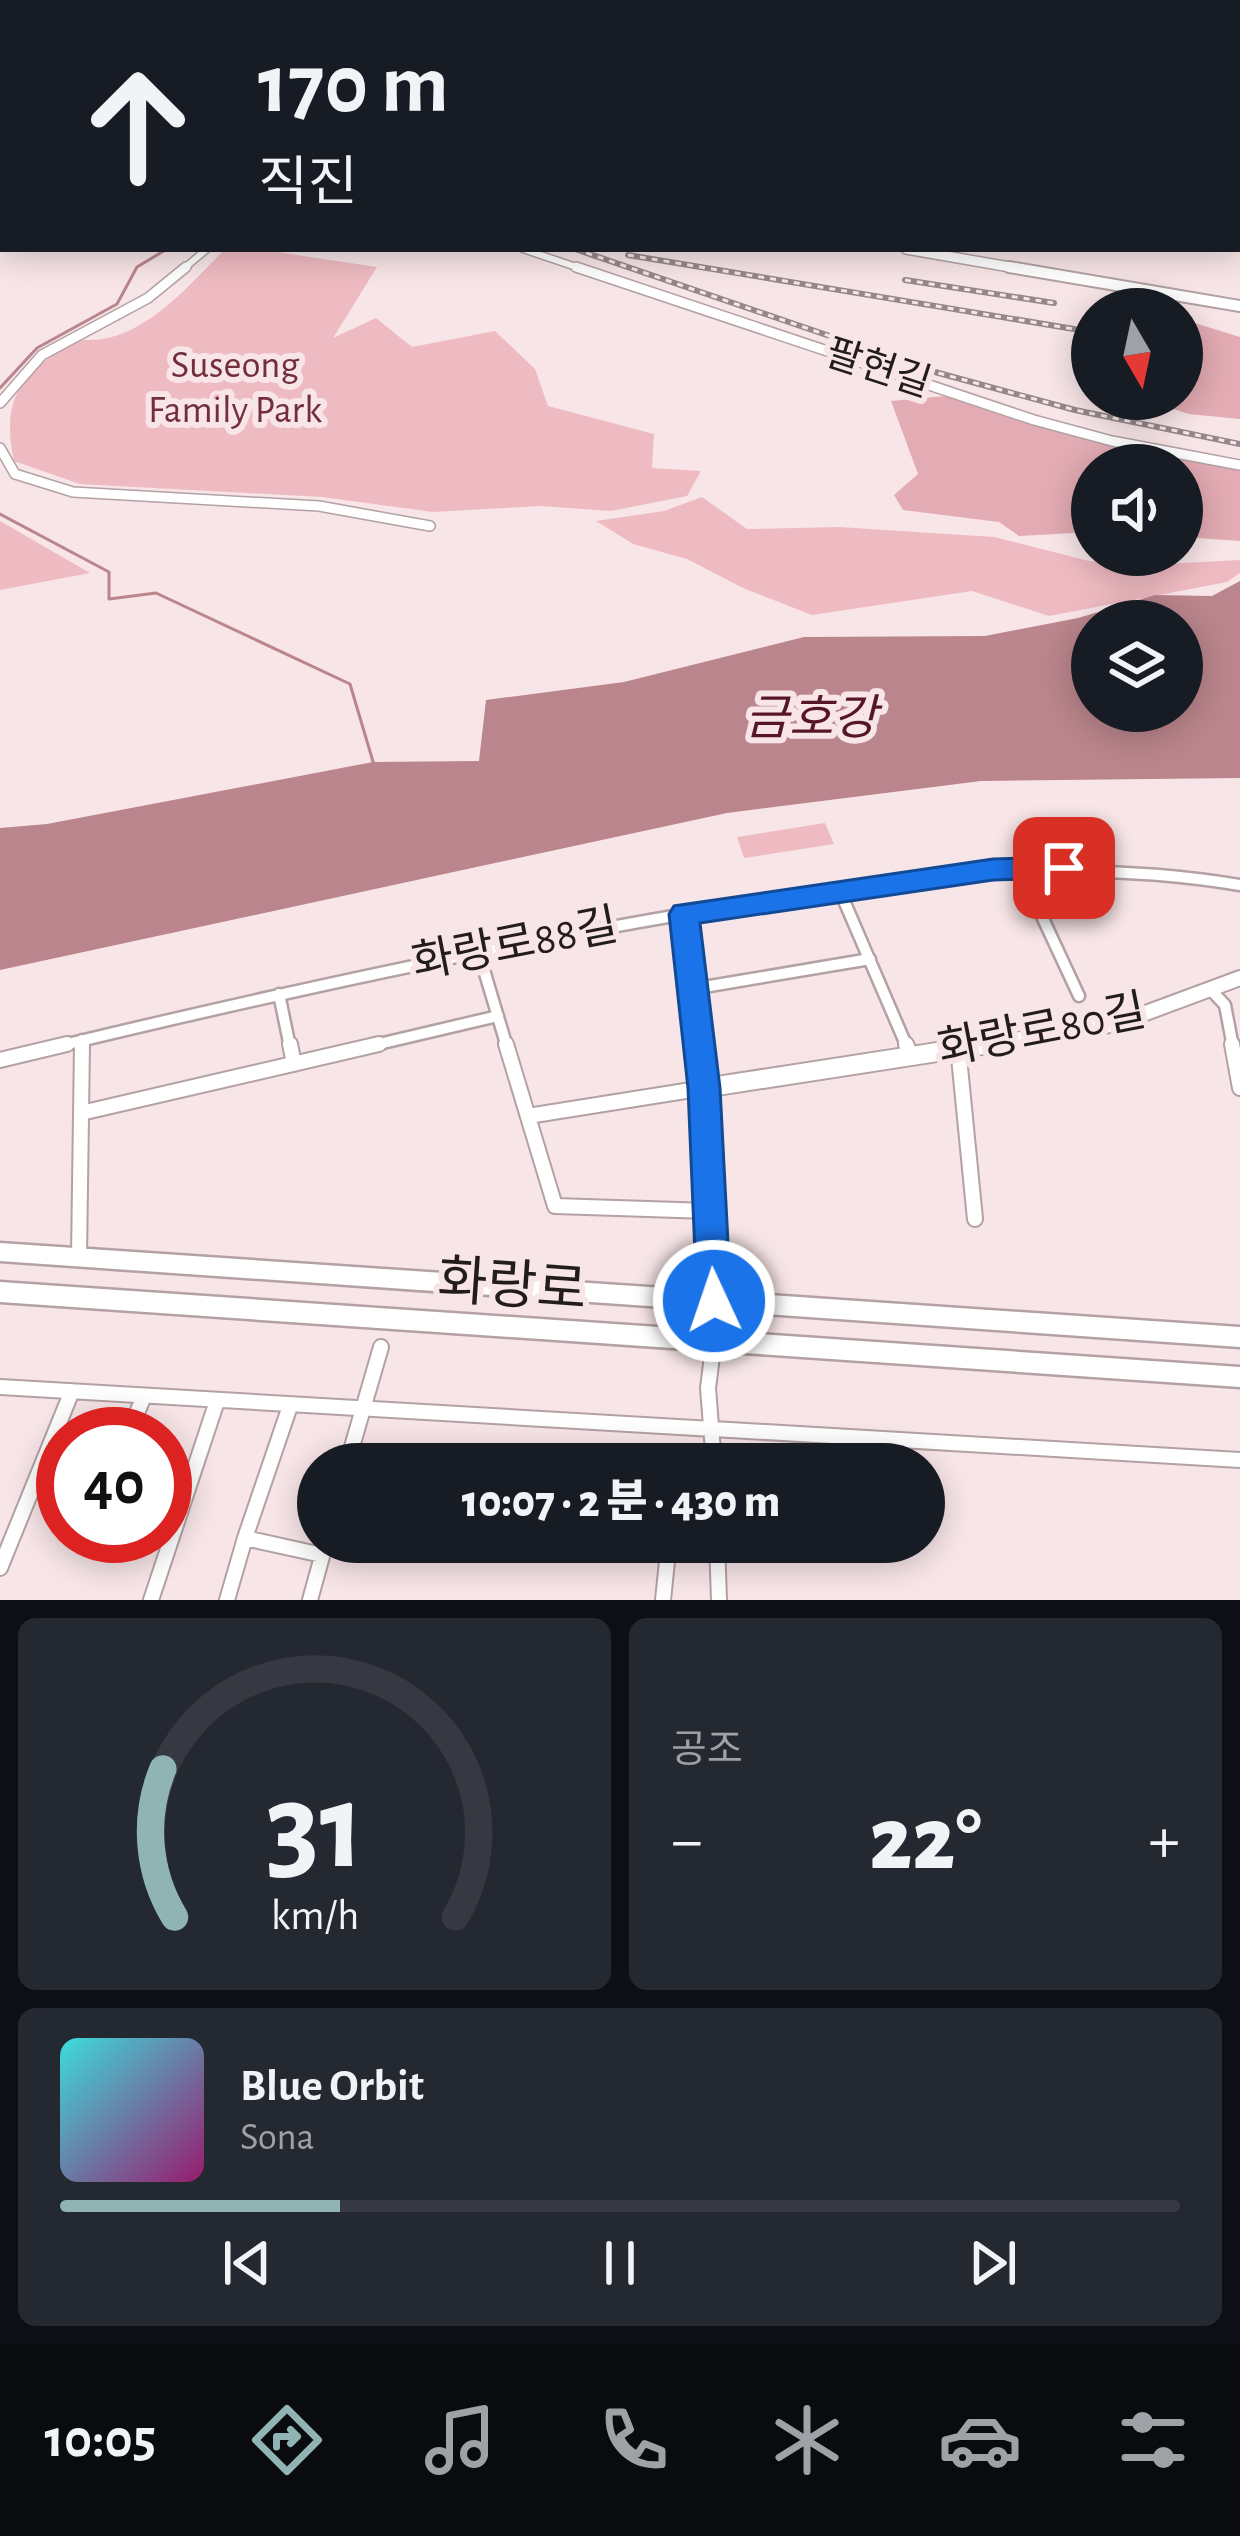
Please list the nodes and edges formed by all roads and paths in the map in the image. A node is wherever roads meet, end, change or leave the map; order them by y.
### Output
1 (203, 252) edge
2 (532, 252) edge
3 (924, 252) edge
4 (1240, 306) edge
5 (0, 403) edge
6 (0, 448) edge
7 (1240, 465) edge
8 (430, 526) dead end
9 (1020, 869) junction
10 (1240, 885) edge
11 (839, 889) junction
12 (684, 914) junction
13 (478, 950) junction
14 (869, 959) junction
15 (1240, 979) edge
16 (692, 989) junction
17 (1211, 991) junction
18 (279, 994) junction
19 (1078, 996) dead end
20 (498, 1016) junction
21 (82, 1040) junction
22 (958, 1047) junction
23 (911, 1056) junction
24 (0, 1060) edge
25 (294, 1064) junction
26 (704, 1088) junction
27 (1240, 1088) edge
28 (81, 1114) junction
29 (528, 1116) junction
30 (709, 1211) junction
31 (975, 1219) dead end
32 (0, 1252) edge
33 (79, 1257) junction
34 (0, 1292) edge
35 (714, 1301) junction
36 (1240, 1337) edge
37 (715, 1341) junction
38 (381, 1347) dead end
39 (1240, 1377) edge
40 (0, 1387) edge
41 (72, 1391) junction
42 (144, 1396) junction
43 (217, 1401) junction
44 (290, 1406) junction
45 (139, 1407) edge
46 (361, 1410) junction
47 (713, 1430) junction
48 (352, 1443) edge
49 (713, 1443) edge
50 (1240, 1460) edge
51 (192, 1467) edge
52 (245, 1538) junction
53 (297, 1545) edge
54 (2, 1563) edge
55 (160, 1563) edge
56 (320, 1563) edge
57 (667, 1563) edge
58 (718, 1563) edge
59 (151, 1600) edge
60 (227, 1600) edge
61 (310, 1600) edge
62 (663, 1600) edge
63 (719, 1600) edge

1 - 5 street
2 - 7 street, 팔현길
3 - 4 street
6 - 8 street
9 - 10 street, 화랑로88길
9 - 11 street, 화랑로88길
9 - 19 street
11 - 12 street, 화랑로88길
11 - 14 street, 화랑로80길
12 - 13 street, 화랑로88길
12 - 16 street
13 - 18 street, 화랑로88길
13 - 20 street
14 - 16 street
14 - 23 street, 화랑로80길
15 - 17 street, 화랑로80길
16 - 26 street
17 - 22 street, 화랑로80길
17 - 27 street
18 - 21 street, 화랑로88길
18 - 25 street
20 - 25 street
20 - 29 street
21 - 24 street, 화랑로88길
21 - 28 street
22 - 23 street, 화랑로80길
22 - 31 street
23 - 26 street, 화랑로80길
25 - 28 street
26 - 29 street, 화랑로80길
26 - 30 street
28 - 33 street
29 - 30 street
30 - 35 street
32 - 33 main road, 화랑로
33 - 35 main road, 화랑로
34 - 37 main road, 화랑로
35 - 36 main road, 화랑로
35 - 37 street
37 - 39 main road, 화랑로
37 - 47 street
38 - 46 street
40 - 41 street
41 - 42 street
41 - 54 street
42 - 43 street
42 - 45 street
43 - 44 street
43 - 51 street
44 - 46 street
44 - 52 street
46 - 47 street
46 - 48 street
47 - 49 street
47 - 50 street
52 - 53 street
52 - 60 street
55 - 59 street
56 - 61 street
57 - 62 street
58 - 63 street

